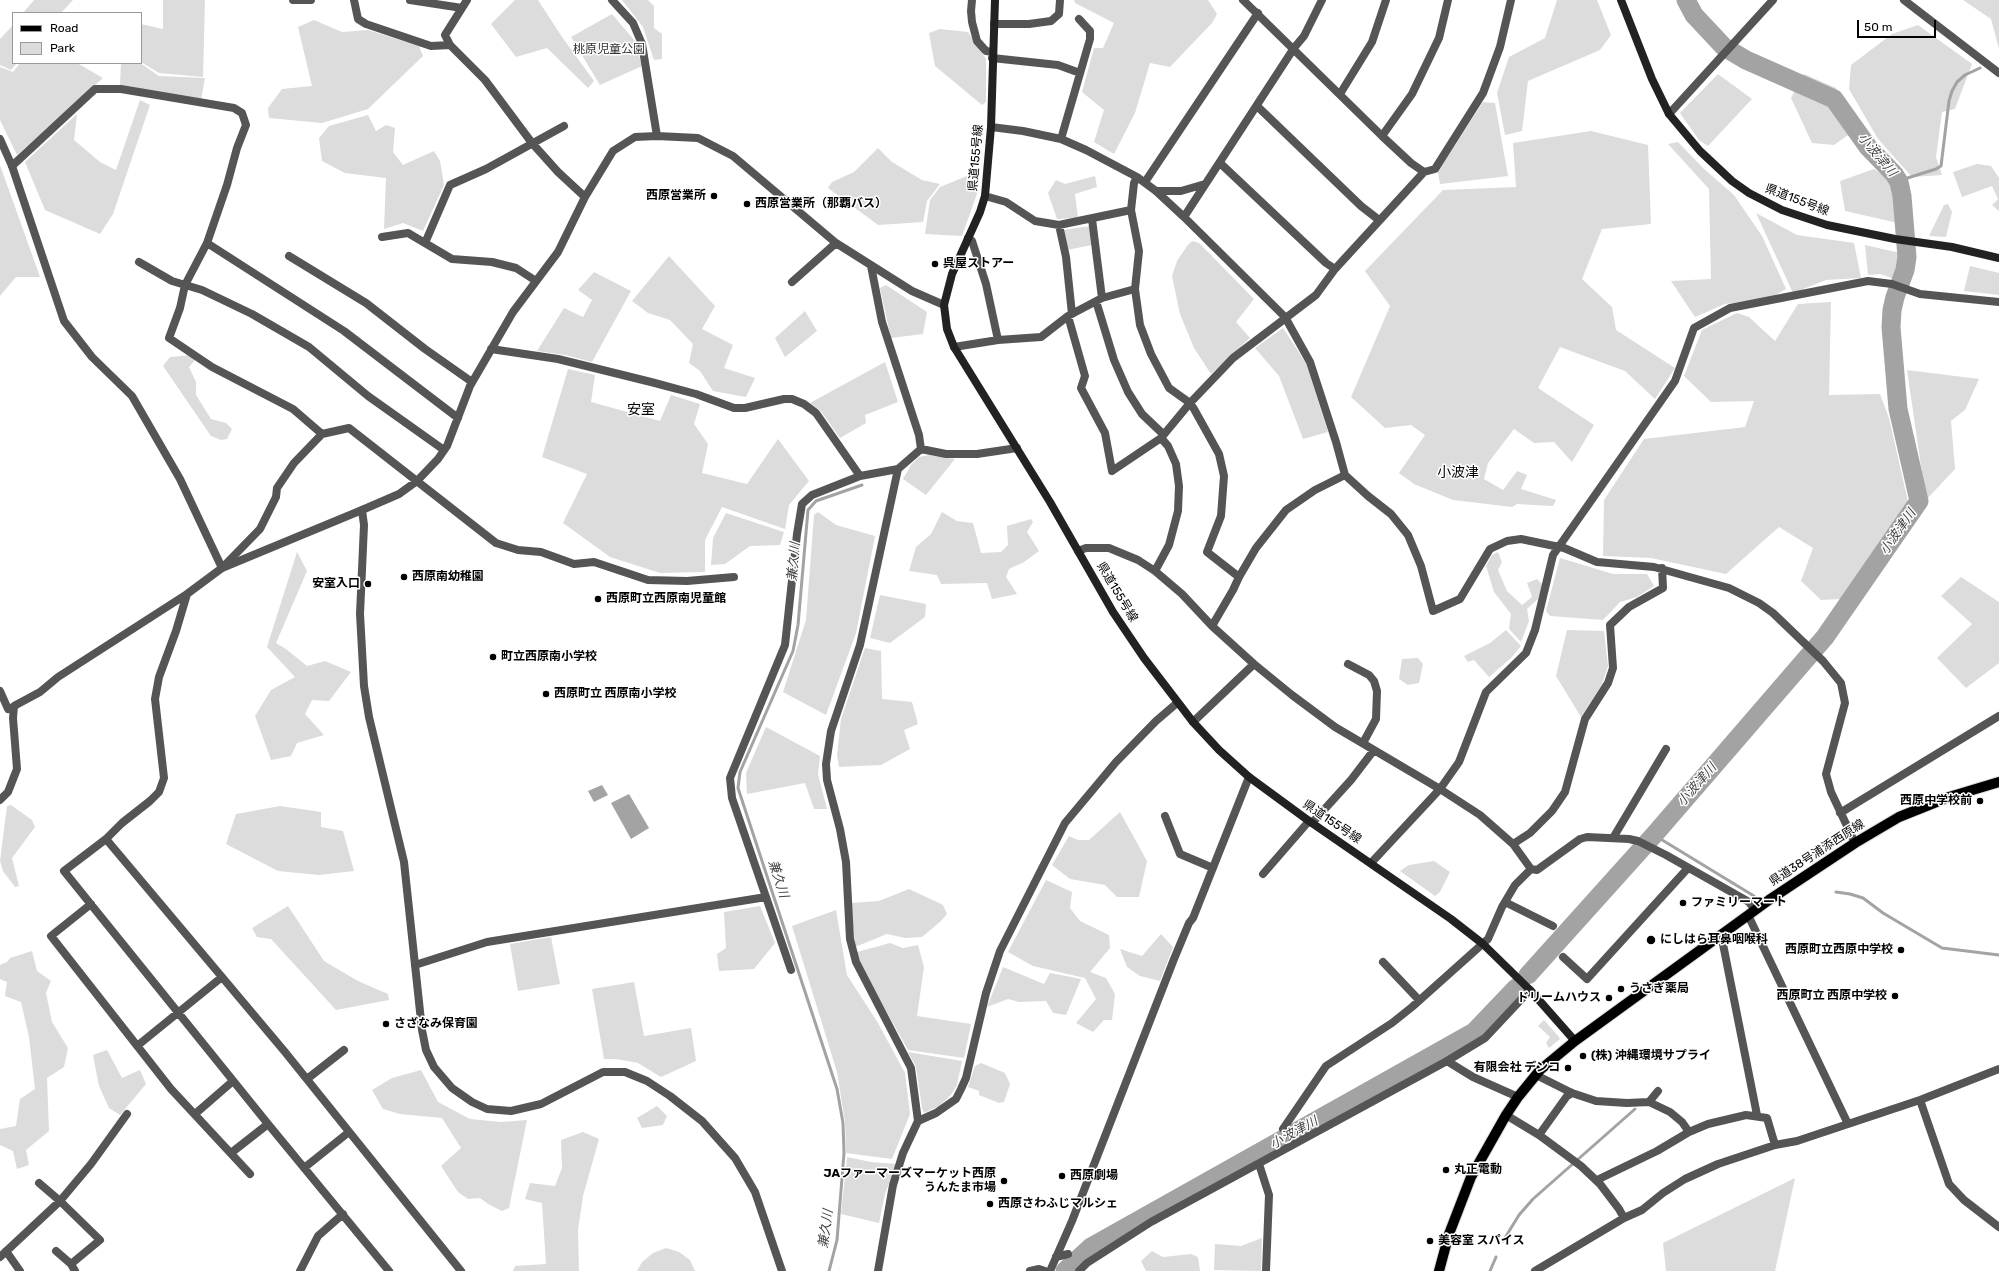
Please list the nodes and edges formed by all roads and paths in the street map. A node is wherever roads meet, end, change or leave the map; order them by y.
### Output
1 (293, 0) edge
2 (311, 0) edge
3 (354, 0) edge
4 (410, 0) edge
5 (467, 0) edge
6 (612, 0) edge
7 (972, 0) edge
8 (995, 0) edge
9 (1060, 0) edge
10 (1244, 0) edge
11 (1322, 0) edge
12 (1386, 0) edge
13 (1448, 0) edge
14 (1511, 0) edge
15 (1621, 0) edge
16 (1773, 0) edge
17 (1904, 0) edge
18 (462, 8) junction
19 (1258, 13) junction
20 (1079, 19) dead end
21 (994, 24) junction
22 (450, 45) junction
23 (1294, 48) junction
24 (992, 55) junction
25 (1080, 73) junction
26 (1999, 73) edge
27 (1340, 94) junction
28 (1257, 106) junction
29 (1669, 114) junction
30 (564, 126) dead end
31 (991, 127) junction
32 (657, 136) junction
33 (1382, 136) junction
34 (0, 139) edge
35 (1061, 139) junction
36 (532, 143) junction
37 (1220, 163) junction
38 (12, 166) junction
39 (1424, 172) junction
40 (1137, 177) junction
41 (1145, 182) junction
42 (1205, 184) junction
43 (1156, 191) junction
44 (985, 196) junction
45 (585, 197) junction
46 (1131, 210) junction
47 (1184, 217) junction
48 (1092, 218) junction
49 (1379, 220) junction
50 (1059, 225) junction
51 (382, 237) dead end
52 (968, 238) junction
53 (207, 243) junction
54 (425, 243) junction
55 (836, 243) junction
56 (290, 256) dead end
57 (1999, 258) edge
58 (139, 262) dead end
59 (871, 266) junction
60 (1335, 269) junction
61 (536, 280) junction
62 (792, 282) dead end
63 (185, 284) junction
64 (1136, 288) junction
65 (1099, 300) junction
66 (1999, 302) edge
67 (944, 305) junction
68 (1070, 315) junction
69 (1285, 317) junction
70 (998, 340) junction
71 (954, 348) junction
72 (491, 349) junction
73 (472, 382) junction
74 (1190, 403) junction
75 (458, 418) junction
76 (322, 434) junction
77 (1162, 436) junction
78 (1017, 448) junction
79 (921, 449) junction
80 (444, 450) junction
81 (898, 470) junction
82 (1345, 475) junction
83 (860, 476) junction
84 (417, 481) junction
85 (362, 510) junction
86 (1557, 548) junction
87 (1078, 551) junction
88 (222, 568) junction
89 (1662, 568) junction
90 (1155, 571) junction
91 (1239, 576) junction
92 (734, 577) dead end
93 (187, 594) junction
94 (1212, 626) junction
95 (1254, 664) junction
96 (1348, 664) dead end
97 (0, 691) edge
98 (1178, 703) junction
99 (7, 709) edge
100 (1999, 716) edge
101 (1193, 722) junction
102 (1363, 743) junction
103 (1666, 749) dead end
104 (1374, 750) junction
105 (1249, 777) junction
106 (1999, 782) edge
107 (1440, 789) junction
108 (0, 800) edge
109 (1840, 813) junction
110 (1165, 816) dead end
111 (1310, 822) junction
112 (1613, 838) junction
113 (106, 839) junction
114 (1855, 843) junction
115 (1513, 844) junction
116 (1371, 864) junction
117 (1213, 868) junction
118 (1688, 868) junction
119 (1531, 869) junction
120 (1263, 874) dead end
121 (766, 897) junction
122 (1505, 902) junction
123 (91, 904) junction
124 (1751, 913) junction
125 (1553, 926) dead end
126 (1721, 934) junction
127 (1483, 944) junction
128 (1563, 957) dead end
129 (1383, 962) dead end
130 (415, 966) junction
131 (791, 970) dead end
132 (222, 978) junction
133 (1530, 990) junction
134 (1419, 1000) junction
135 (178, 1013) junction
136 (1575, 1041) junction
137 (137, 1046) junction
138 (344, 1050) dead end
139 (1447, 1061) junction
140 (1999, 1069) edge
141 (1536, 1076) junction
142 (307, 1079) junction
143 (233, 1081) junction
144 (1658, 1091) dead end
145 (1572, 1093) junction
146 (1518, 1097) junction
147 (1920, 1100) junction
148 (1649, 1102) junction
149 (127, 1114) dead end
150 (195, 1114) junction
151 (1506, 1115) junction
152 (1757, 1115) junction
153 (918, 1121) junction
154 (268, 1124) junction
155 (1848, 1124) junction
156 (1283, 1128) dead end
157 (349, 1132) junction
158 (1689, 1132) junction
159 (1538, 1135) junction
160 (1775, 1145) junction
161 (231, 1153) junction
162 (1259, 1164) junction
163 (304, 1168) junction
164 (250, 1174) dead end
165 (1597, 1180) junction
166 (39, 1183) dead end
167 (60, 1201) junction
168 (343, 1214) junction
169 (1624, 1218) junction
170 (1999, 1227) edge
171 (6, 1251) junction
172 (56, 1251) dead end
173 (1068, 1254) dead end
174 (0, 1257) edge
175 (1056, 1257) junction
176 (73, 1268) edge
177 (20, 1271) edge
178 (300, 1271) edge
179 (389, 1271) edge
180 (461, 1271) edge
181 (782, 1271) edge
182 (878, 1271) edge
183 (1030, 1271) edge
184 (1045, 1271) edge
185 (1050, 1271) edge
186 (1079, 1271) edge
187 (1266, 1271) edge
188 (1439, 1271) edge
189 (1535, 1271) edge

1 - 2 street
3 - 22 street
4 - 18 street
5 - 18 street
6 - 32 street
7 - 24 street
8 - 21 main road, 県道155号線
9 - 21 street
10 - 19 street
11 - 23 street
12 - 27 street
13 - 33 street
14 - 39 street
15 - 29 main road, 県道155号線
16 - 29 street
17 - 26 street
18 - 22 street
19 - 23 street
19 - 41 street
20 - 25 street
21 - 24 main road, 県道155号線
22 - 36 street
23 - 27 street
23 - 28 street
24 - 25 street
24 - 31 main road, 県道155号線
25 - 35 street
27 - 33 street
28 - 37 street
28 - 49 street
29 - 57 main road, 県道155号線
30 - 36 street
31 - 35 street
31 - 44 main road, 県道155号線
32 - 45 street
32 - 55 street
33 - 39 street
34 - 38 street
35 - 40 street
36 - 45 street
36 - 54 street
37 - 42 street
37 - 60 street
38 - 53 street
38 - 88 street
39 - 49 street
40 - 41 street
40 - 46 street
41 - 43 street
42 - 43 street
42 - 47 street
43 - 47 street
44 - 50 street
44 - 52 main road, 県道155号線
45 - 61 street
46 - 48 street
46 - 64 street
47 - 69 street
48 - 50 street
48 - 65 street
49 - 60 street
50 - 68 street
51 - 54 street
52 - 67 main road, 県道155号線
52 - 70 street
53 - 63 street
53 - 75 street
54 - 61 street
55 - 59 street
55 - 62 street
56 - 73 street
58 - 63 street
59 - 67 street
59 - 79 street
60 - 69 street
61 - 72 street
63 - 76 street
63 - 80 street
64 - 65 street
64 - 74 street
65 - 68 street
65 - 77 street
66 - 86 street
67 - 71 main road, 県道155号線
68 - 70 street
68 - 77 street
69 - 74 street
69 - 82 street
70 - 71 street
71 - 78 main road, 県道155号線
72 - 73 street
72 - 83 street
73 - 75 street
74 - 77 street
74 - 91 street
75 - 80 street
76 - 84 street
76 - 88 street
77 - 90 street
78 - 79 street
78 - 87 main road, 県道155号線
79 - 81 street
80 - 84 street
81 - 83 street
81 - 153 street
82 - 86 street
82 - 91 street
83 - 121 street
84 - 85 street
84 - 92 street
85 - 88 street
85 - 130 street
86 - 89 street
86 - 107 street
87 - 90 street
87 - 98 main road, 県道155号線
88 - 93 street
89 - 109 street
89 - 115 street
90 - 94 street
91 - 94 street
93 - 99 street
93 - 113 street
94 - 95 street
95 - 101 street
95 - 102 street
96 - 102 street
97 - 99 street
98 - 101 main road, 県道155号線
98 - 153 street
99 - 108 street
100 - 109 street
101 - 105 main road, 県道155号線
102 - 104 street
103 - 112 street
104 - 107 street
104 - 111 street
105 - 111 main road, 県道155号線
105 - 117 street
106 - 114 main road, 県道38号浦添西原線
107 - 115 street
107 - 116 street
109 - 114 street
110 - 117 street
111 - 116 main road, 県道155号線
111 - 120 street
112 - 118 street
112 - 119 street
113 - 123 street
113 - 132 street
114 - 124 main road, 県道38号浦添西原線
115 - 119 street
116 - 127 main road, 県道155号線
117 - 175 street
118 - 124 street
118 - 128 street
119 - 122 street
121 - 130 street
121 - 131 street
122 - 125 street
122 - 127 street
123 - 135 street
123 - 137 street
124 - 126 main road, 県道38号浦添西原線
124 - 155 street
126 - 136 main road, 県道38号浦添西原線
126 - 152 street
127 - 133 main road, 県道155号線
127 - 134 street
129 - 134 street
130 - 181 street
132 - 135 street
132 - 142 street
133 - 136 main road, 県道155号線
133 - 139 street
134 - 156 street
135 - 137 street
135 - 143 street
136 - 141 main road, 県道38号浦添西原線
137 - 150 street
138 - 142 street
139 - 146 street
139 - 162 street
140 - 147 street
141 - 145 street
141 - 146 main road, 県道38号浦添西原線
142 - 157 street
143 - 150 street
143 - 154 street
144 - 148 street
145 - 148 street
145 - 159 street
146 - 151 main road, 県道38号浦添西原線
147 - 155 street
147 - 170 street
148 - 158 street
149 - 167 street
150 - 161 street
151 - 159 street
151 - 188 main road, 県道38号浦添西原線
152 - 158 street
152 - 160 street
153 - 182 street
154 - 161 street
154 - 163 street
155 - 160 street
157 - 163 street
157 - 180 street
158 - 165 street
159 - 165 street
160 - 169 street
161 - 164 street
162 - 186 street
162 - 187 street
163 - 168 street
165 - 169 street
166 - 167 street
167 - 171 street
167 - 176 street
168 - 178 street
168 - 179 street
169 - 189 street
171 - 174 street
171 - 177 street
172 - 176 street
173 - 175 street
175 - 185 street
183 - 184 street

